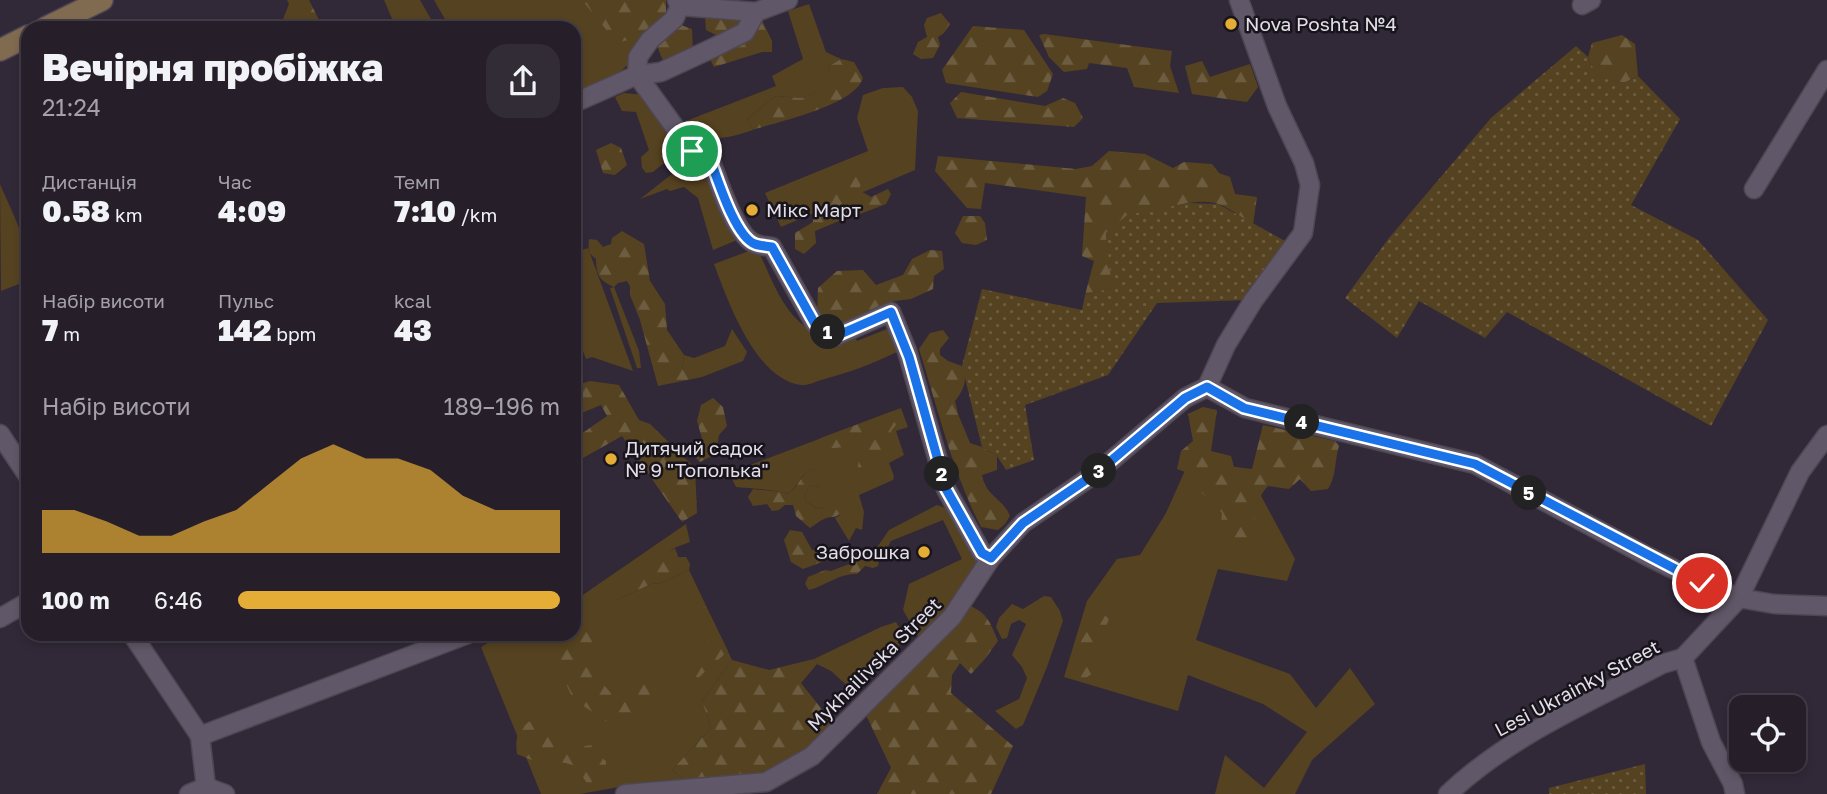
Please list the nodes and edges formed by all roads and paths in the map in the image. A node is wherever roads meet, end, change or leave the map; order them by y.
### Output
1 (102, 0) edge
2 (788, 0) edge
3 (1239, 0) edge
4 (679, 3) edge
5 (756, 12) junction
6 (59, 21) edge
7 (21, 40) edge
8 (0, 50) edge
9 (1827, 70) edge
10 (637, 75) junction
11 (581, 100) edge
12 (1754, 189) dead end
13 (1207, 387) junction
14 (0, 434) edge
15 (1827, 435) edge
16 (21, 466) edge
17 (991, 558) junction
18 (1739, 598) junction
19 (21, 606) edge
20 (1827, 606) edge
21 (0, 618) edge
22 (137, 641) edge
23 (450, 641) edge
24 (1682, 658) junction
25 (200, 736) junction
26 (198, 791) edge
27 (225, 794) edge
28 (625, 794) edge
29 (1448, 794) edge
30 (1735, 794) edge

1 - 6 main road
2 - 5 street
3 - 13 street
4 - 5 street
4 - 10 street
5 - 10 street
7 - 8 main road
9 - 12 street
10 - 11 street
10 - 17 street
13 - 17 street, Mykhailivska Street
13 - 18 street
14 - 16 street
15 - 18 street, Lesi Ukrainky Street
17 - 28 street, Mykhailivska Street
18 - 20 street
18 - 24 street, Lesi Ukrainky Street
19 - 21 street
22 - 25 street
23 - 25 street
24 - 29 street, Lesi Ukrainky Street
24 - 30 street
25 - 26 street
26 - 27 street

